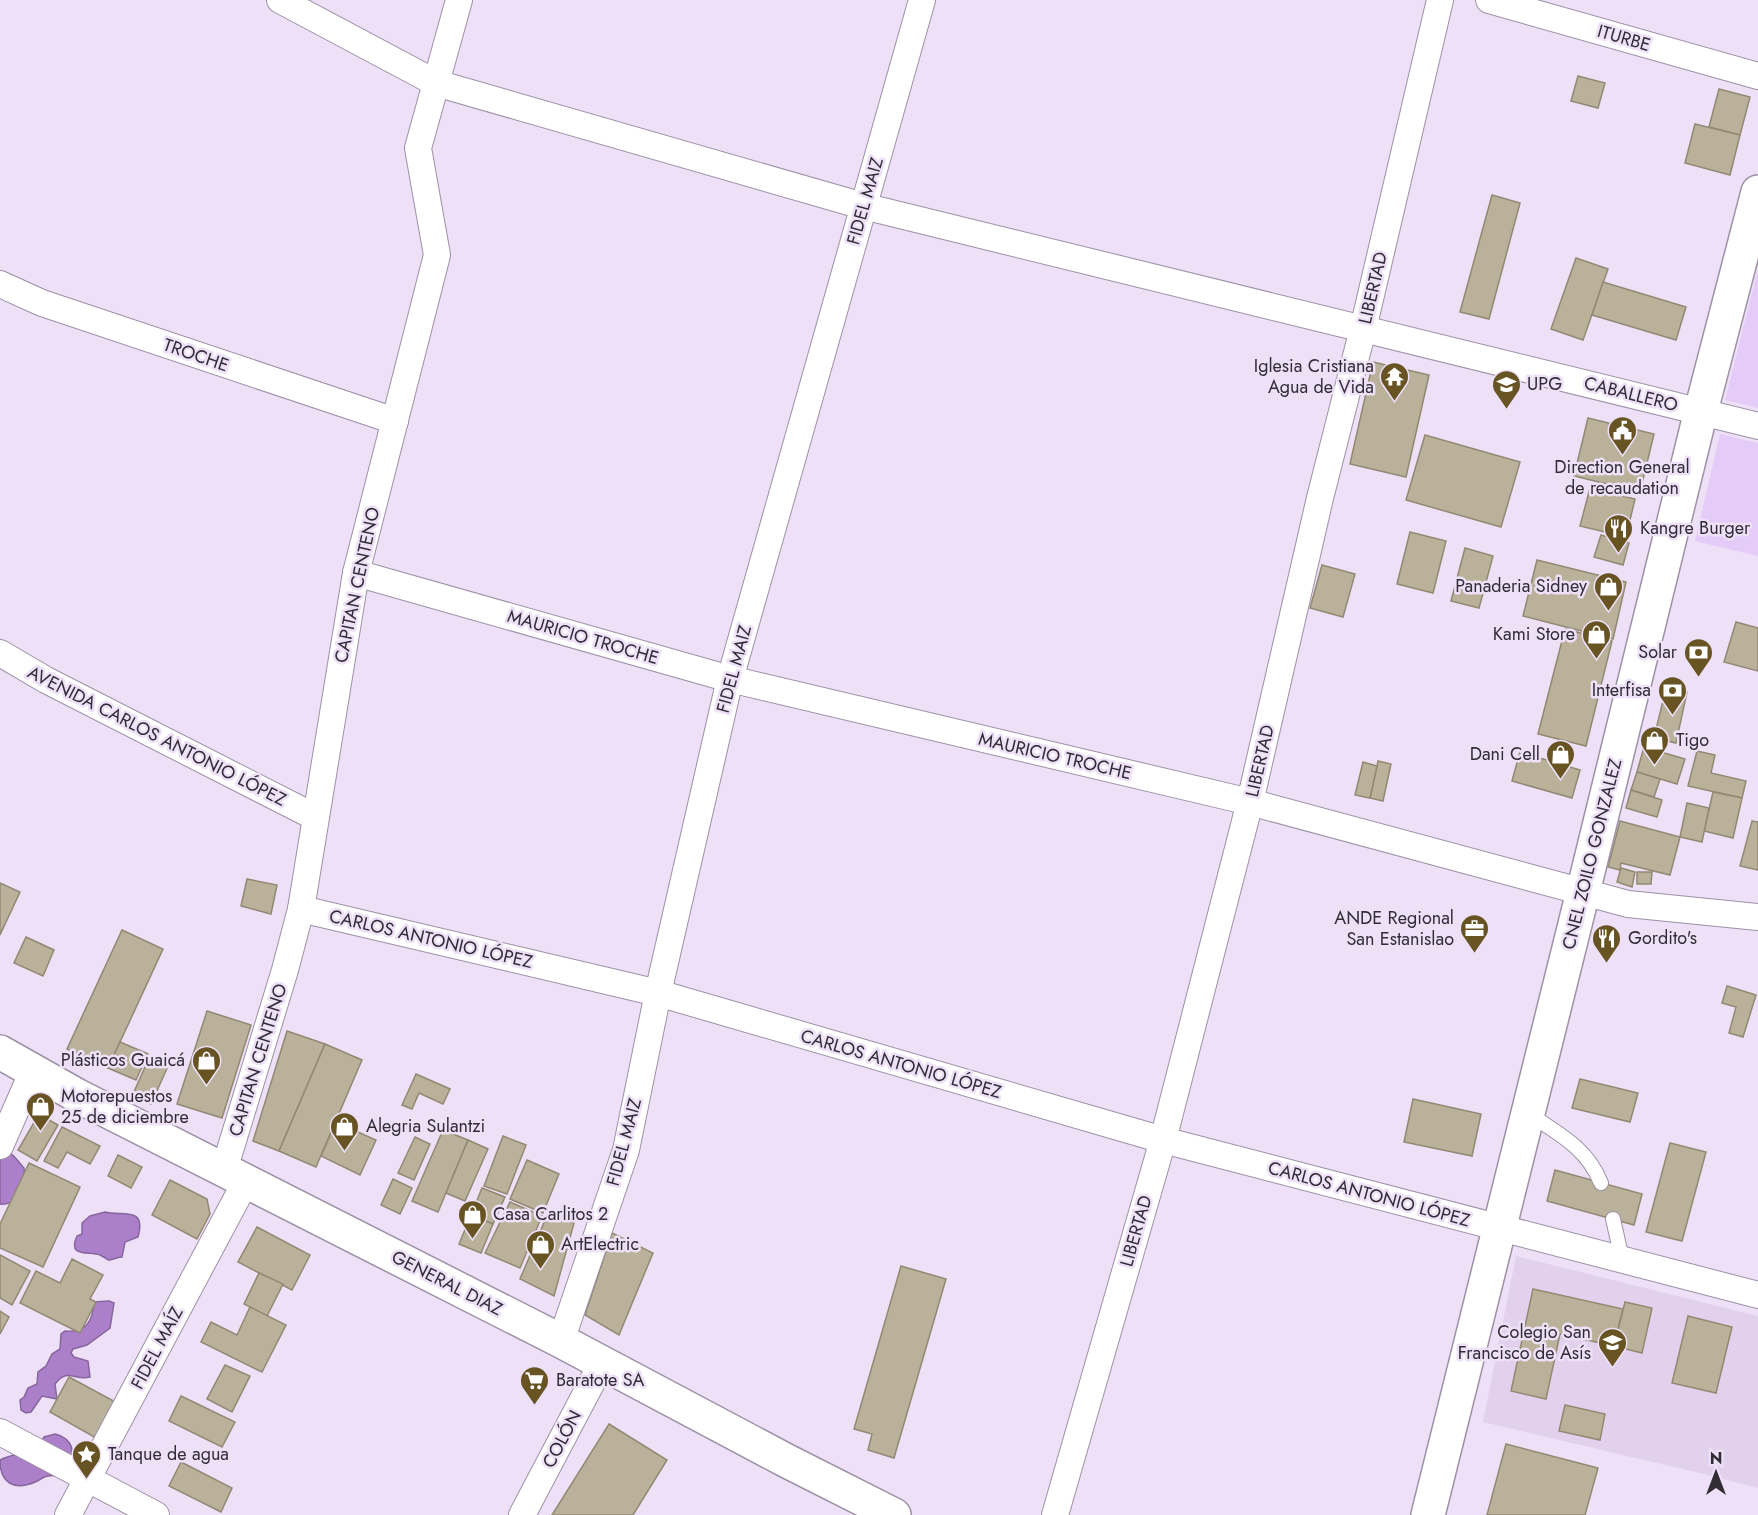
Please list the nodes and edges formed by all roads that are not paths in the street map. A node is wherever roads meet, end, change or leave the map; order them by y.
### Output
1 (280, 0) edge
2 (459, 0) edge
3 (922, 0) edge
4 (1440, 0) edge
5 (1489, 0) edge
6 (1758, 76) edge
7 (436, 83) junction
8 (1758, 192) edge
9 (864, 206) junction
10 (0, 284) edge
11 (1363, 329) junction
12 (1701, 411) junction
13 (394, 421) junction
14 (1758, 426) edge
15 (356, 573) junction
16 (0, 654) edge
17 (730, 679) junction
18 (1250, 802) junction
19 (315, 817) junction
20 (1583, 892) junction
21 (300, 909) junction
22 (1758, 917) edge
23 (658, 993) junction
24 (0, 1052) edge
25 (33, 1071) junction
26 (1527, 1113) junction
27 (1163, 1140) junction
28 (0, 1146) edge
29 (235, 1176) junction
30 (1601, 1183) dead end
31 (1613, 1220) dead end
32 (1498, 1227) junction
33 (1622, 1259) junction
34 (1758, 1294) edge
35 (561, 1341) junction
36 (602, 1363) junction
37 (0, 1432) edge
38 (87, 1479) junction
39 (68, 1515) edge
40 (156, 1515) edge
41 (522, 1515) edge
42 (894, 1515) edge
43 (1054, 1515) edge
44 (1428, 1515) edge

1 - 7 street, CABALLERO
2 - 7 street, CAPITAN CENTENO
3 - 9 street, FIDEL MAIZ
4 - 11 street, LIBERTAD
5 - 6 street, ITURBE
7 - 9 street, CABALLERO
7 - 13 street, CAPITAN CENTENO
8 - 12 main road, CNEL ZOILO GONZALEZ
9 - 11 street, CABALLERO
9 - 17 street, FIDEL MAIZ
10 - 13 street, TROCHE
11 - 12 street, CABALLERO
11 - 18 street, LIBERTAD
12 - 14 street, CABALLERO
12 - 20 main road, CNEL ZOILO GONZALEZ
13 - 15 street, CAPITAN CENTENO
15 - 17 street, MAURICIO TROCHE
15 - 19 street, CAPITAN CENTENO
16 - 19 street, AVENIDA CARLOS ANTONIO LÓPEZ
17 - 18 street, MAURICIO TROCHE
17 - 23 street, FIDEL MAIZ
18 - 20 street, MAURICIO TROCHE
18 - 27 street, LIBERTAD
19 - 21 street, CAPITAN CENTENO
20 - 22 street, MAURICIO TROCHE
20 - 26 main road, CNEL ZOILO GONZALEZ
21 - 23 street, CARLOS ANTONIO LÓPEZ
21 - 29 street, CAPITAN CENTENO
23 - 27 street, CARLOS ANTONIO LÓPEZ
23 - 35 street, FIDEL MAIZ
24 - 25 main road, GENERAL DIAZ
25 - 28 street
25 - 29 main road, GENERAL DIAZ
26 - 30 lane
26 - 32 main road, CNEL ZOILO GONZALEZ
27 - 32 street, CARLOS ANTONIO LÓPEZ
27 - 43 street, LIBERTAD
29 - 35 main road, GENERAL DIAZ
29 - 38 street, FIDEL MAÍZ
31 - 33 lane
32 - 33 street
32 - 44 main road, CNEL ZOILO GONZALEZ
33 - 34 street
35 - 36 main road, GENERAL DIAZ
36 - 41 street, COLÓN
36 - 42 main road, GENERAL DIAZ
37 - 38 street
38 - 39 street, FIDEL MAÍZ
38 - 40 street

